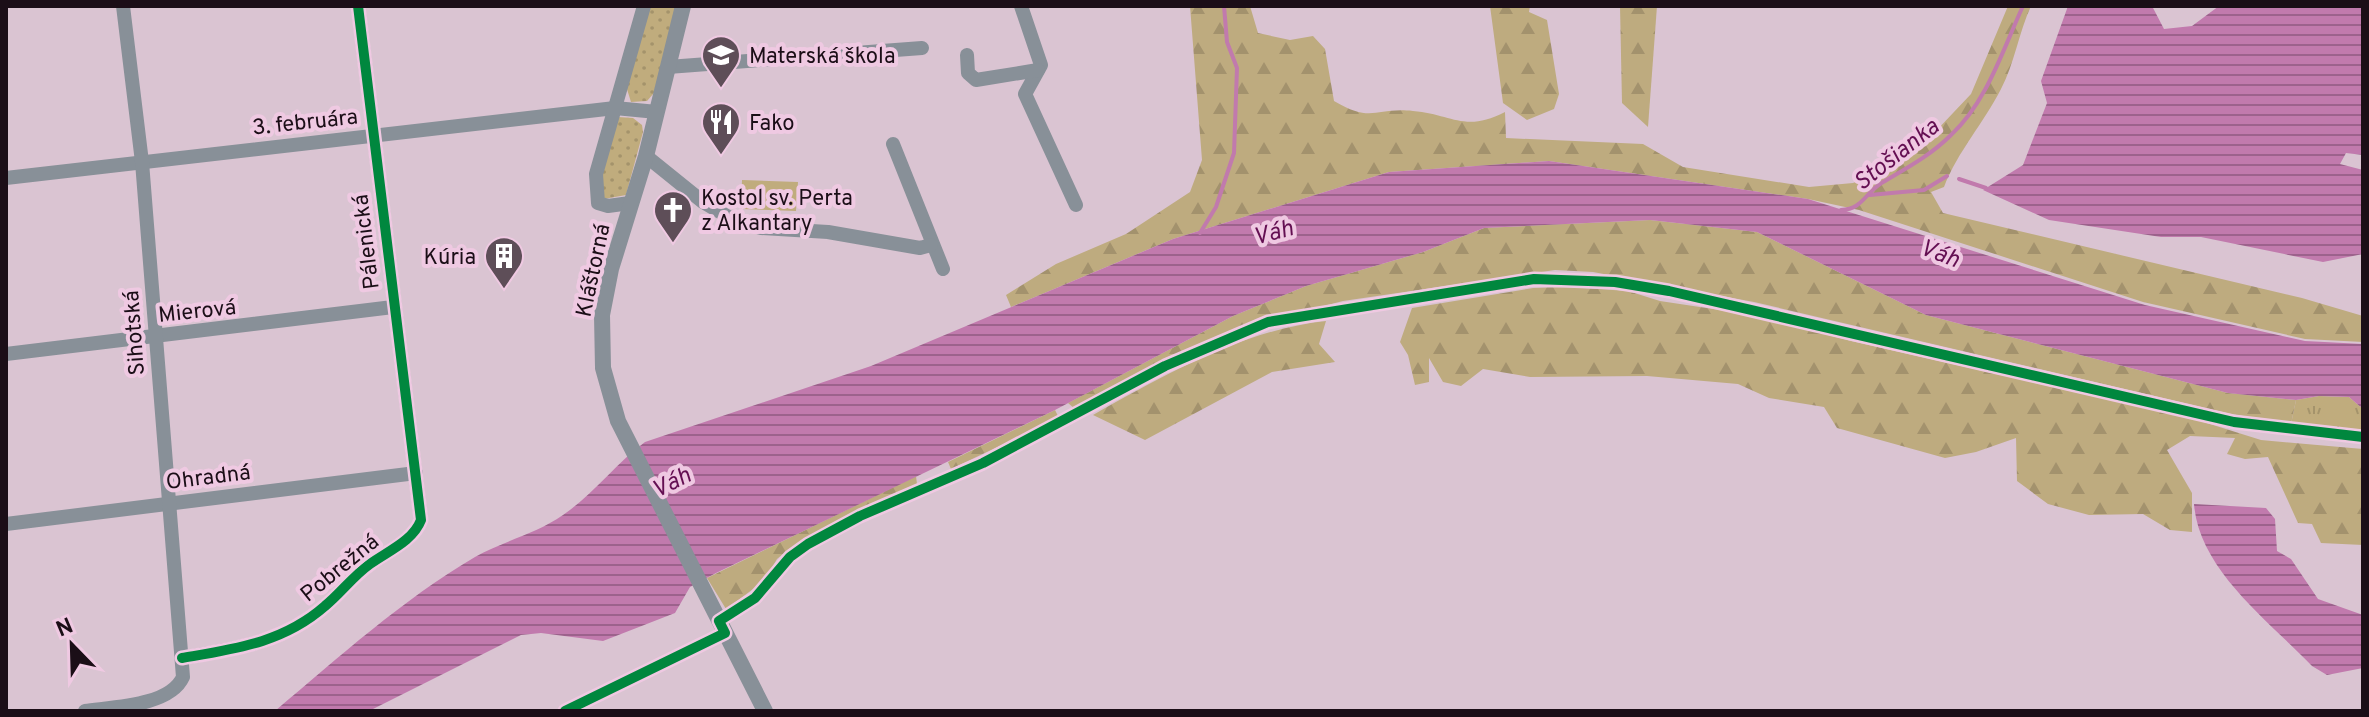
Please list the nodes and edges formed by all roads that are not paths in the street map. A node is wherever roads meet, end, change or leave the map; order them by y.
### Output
1 (123, 6) edge
2 (358, 6) edge
3 (644, 6) edge
4 (683, 6) edge
5 (1021, 6) edge
6 (922, 48) dead end
7 (967, 55) dead end
8 (668, 67) junction
9 (1038, 70) junction
10 (615, 108) junction
11 (657, 112) junction
12 (373, 136) junction
13 (893, 144) dead end
14 (646, 156) junction
15 (142, 162) junction
16 (6, 178) edge
17 (630, 203) junction
18 (1076, 205) dead end
19 (931, 245) junction
20 (943, 269) dead end
21 (393, 307) junction
22 (155, 337) junction
23 (6, 354) edge
24 (416, 473) junction
25 (168, 503) junction
26 (6, 524) edge
27 (182, 658) junction
28 (85, 711) edge
29 (765, 711) edge

1 - 15 street, Sihotská
2 - 12 street, Pálenická
3 - 10 street, Kláštorná
4 - 8 street, Kláštorná
5 - 9 street
6 - 8 street
7 - 9 street
8 - 11 street, Kláštorná
9 - 18 street
10 - 11 street, 3. februára
10 - 12 street, 3. februára
10 - 17 street, Kláštorná
11 - 14 street, Kláštorná
12 - 15 street, 3. februára
12 - 21 street, Pálenická
13 - 19 street
14 - 17 street, Kláštorná
14 - 19 street
15 - 16 street, 3. februára
15 - 22 street, Sihotská
17 - 29 street, Kláštorná
19 - 20 street
21 - 22 street, Mierová
21 - 24 street, Pálenická
22 - 23 street, Mierová
22 - 25 street, Sihotská
24 - 25 street, Ohradná
24 - 27 street, Pobrežná
25 - 26 street, Ohradná
25 - 27 street, Sihotská
27 - 28 street

